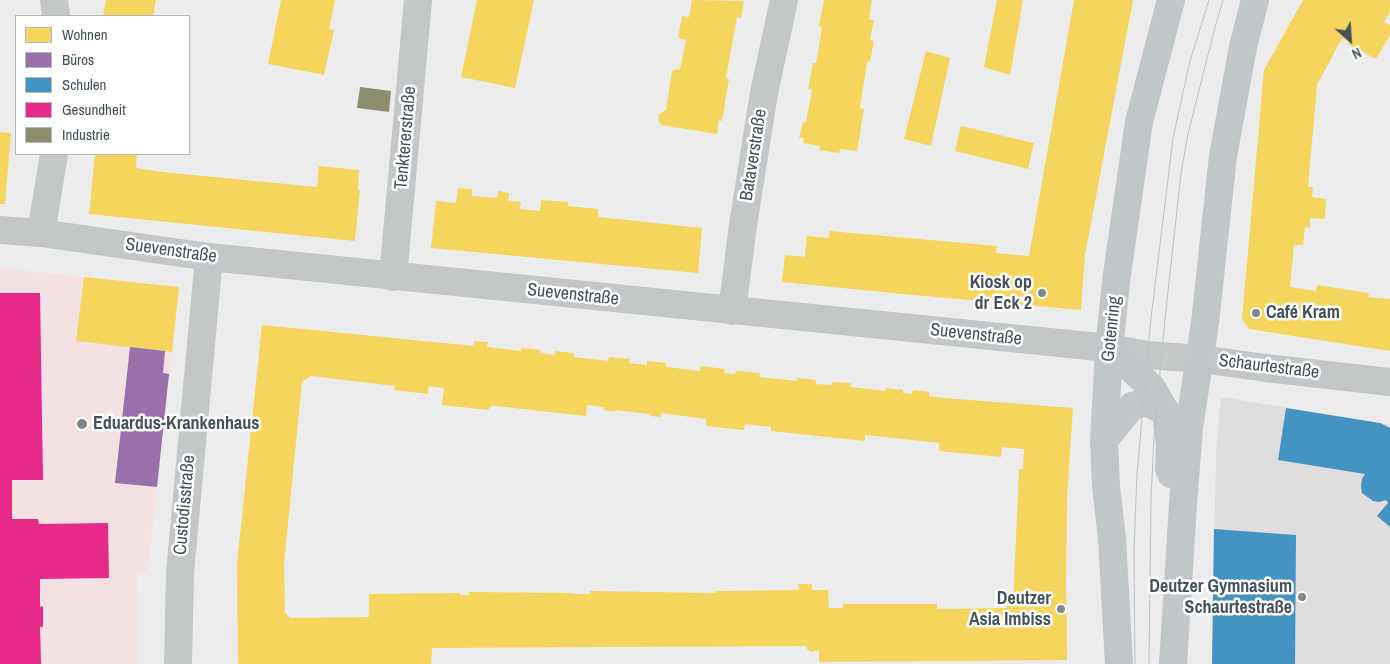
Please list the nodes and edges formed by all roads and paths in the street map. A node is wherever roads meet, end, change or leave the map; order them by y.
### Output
1 (54, 0) edge
2 (418, 0) edge
3 (784, 0) edge
4 (1255, 0) edge
5 (1270, 0) edge
6 (1169, 3) edge
7 (56, 15) edge
8 (1243, 47) junction
9 (54, 155) edge
10 (0, 230) edge
11 (41, 233) junction
12 (209, 257) junction
13 (393, 277) junction
14 (732, 311) junction
15 (1109, 348) junction
16 (1147, 355) joint
17 (1201, 358) junction
18 (1390, 382) edge
19 (1166, 412) junction
20 (1104, 440) junction
21 (1183, 504) junction
22 (178, 664) edge
23 (1119, 664) edge
24 (1173, 664) edge

1 - 7 street
2 - 13 street, Tenktererstraße
3 - 14 street, Bataverstraße
4 - 8 main road
5 - 8 street
6 - 15 main road, Gotenring
8 - 17 main road
9 - 11 street
10 - 11 street, Suevenstraße
11 - 12 street, Suevenstraße
12 - 13 street, Suevenstraße
12 - 22 street, Custodisstraße
13 - 14 street, Suevenstraße
14 - 15 street, Suevenstraße
15 - 16 street, Suevenstraße
15 - 19 main road
15 - 20 main road, Gotenring
16 - 17 street, Schaurtestraße
17 - 18 street, Schaurtestraße
17 - 21 main road
19 - 20 main road
19 - 21 main road
20 - 23 main road, Gotenring
21 - 24 main road

